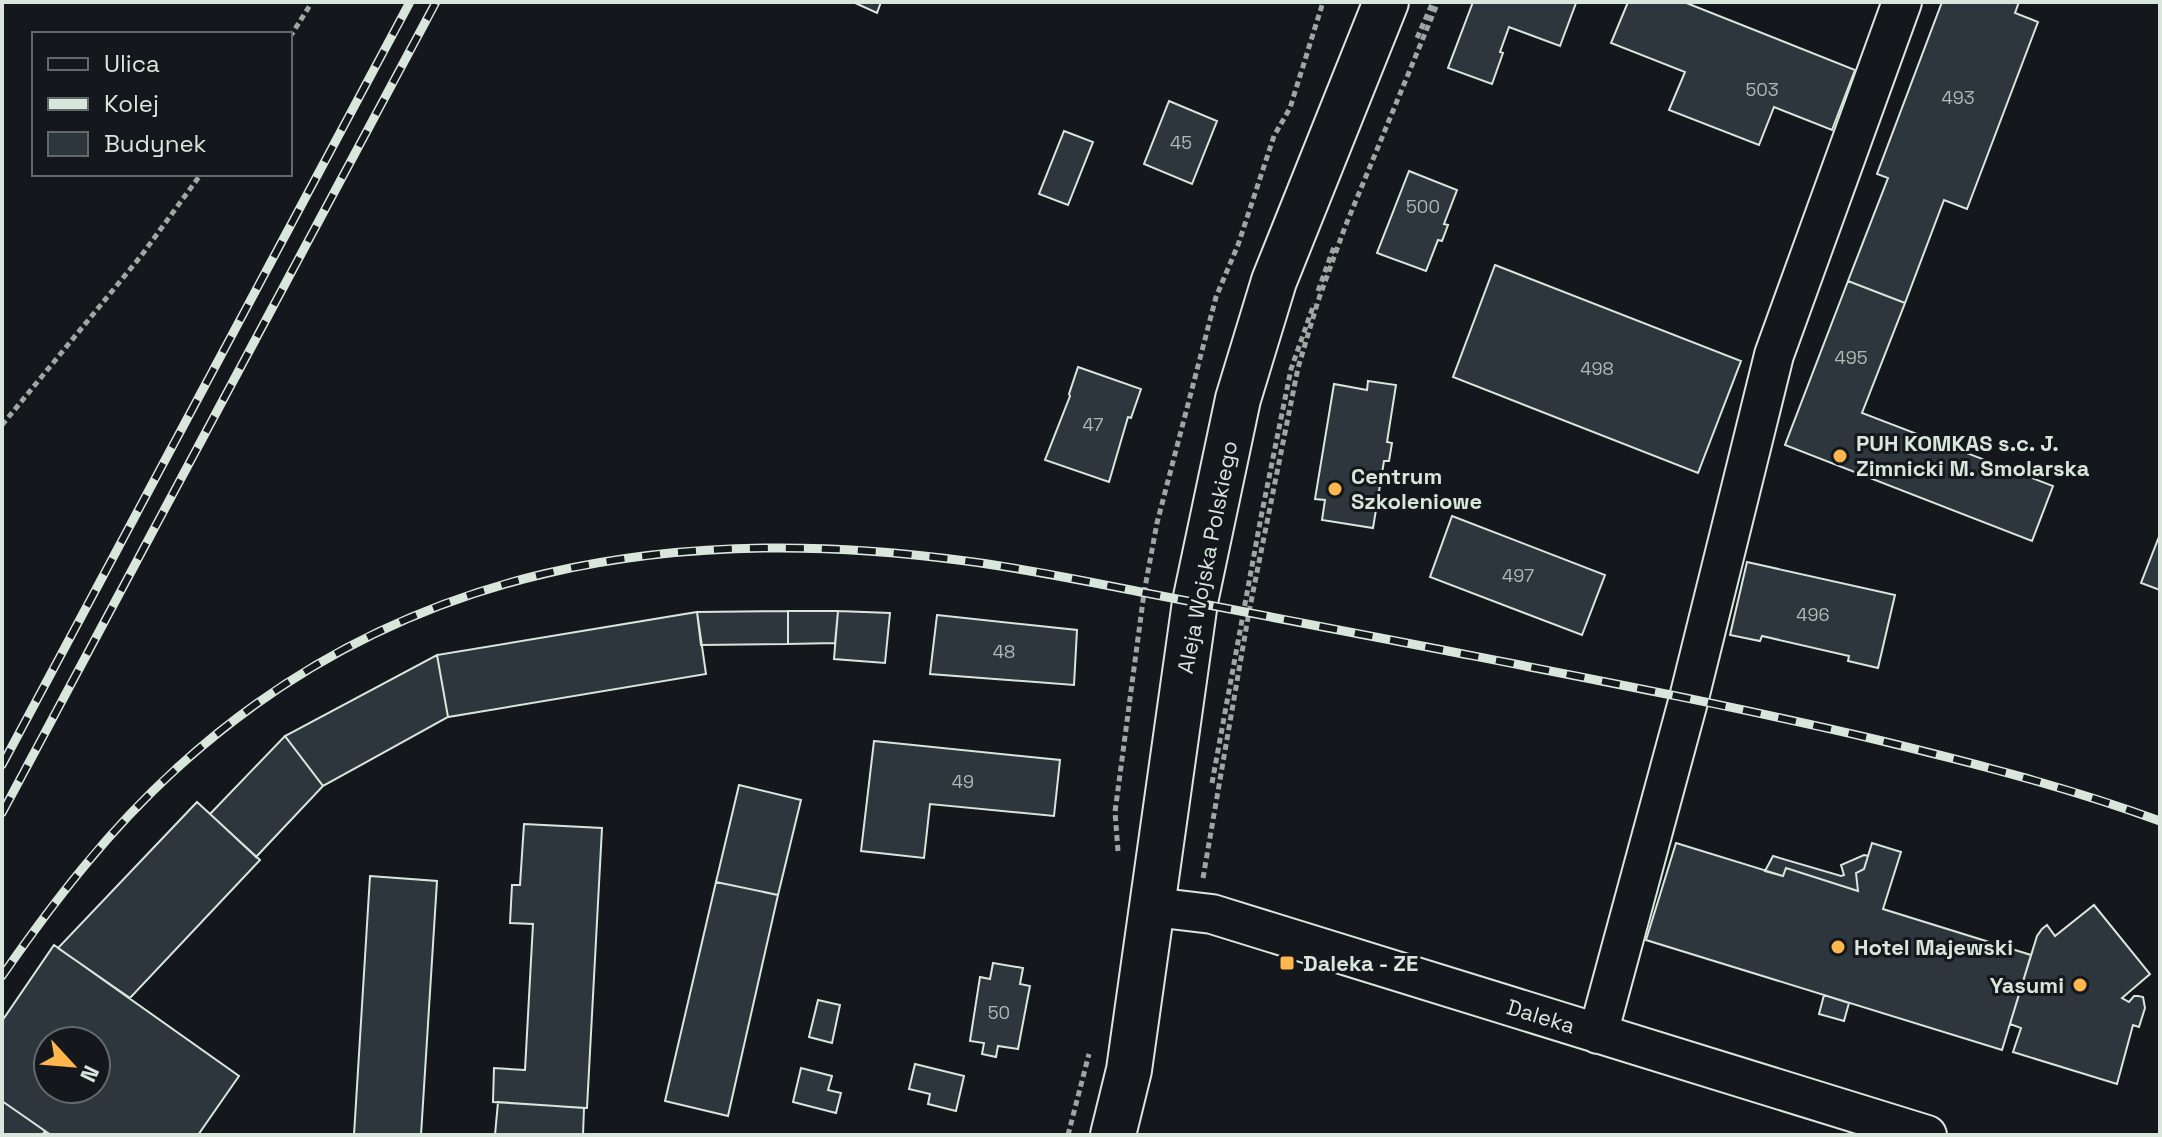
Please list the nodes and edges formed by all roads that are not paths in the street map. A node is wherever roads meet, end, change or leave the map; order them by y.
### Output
1 (1386, 2) edge
2 (1902, 2) edge
3 (1153, 907) junction
4 (1598, 1034) junction
5 (1113, 1135) edge
6 (1927, 1135) edge

1 - 3 main road, Aleja Wojska Polskiego
2 - 4 street
3 - 4 street, Daleka
3 - 5 main road, Aleja Wojska Polskiego
4 - 6 street, Daleka

